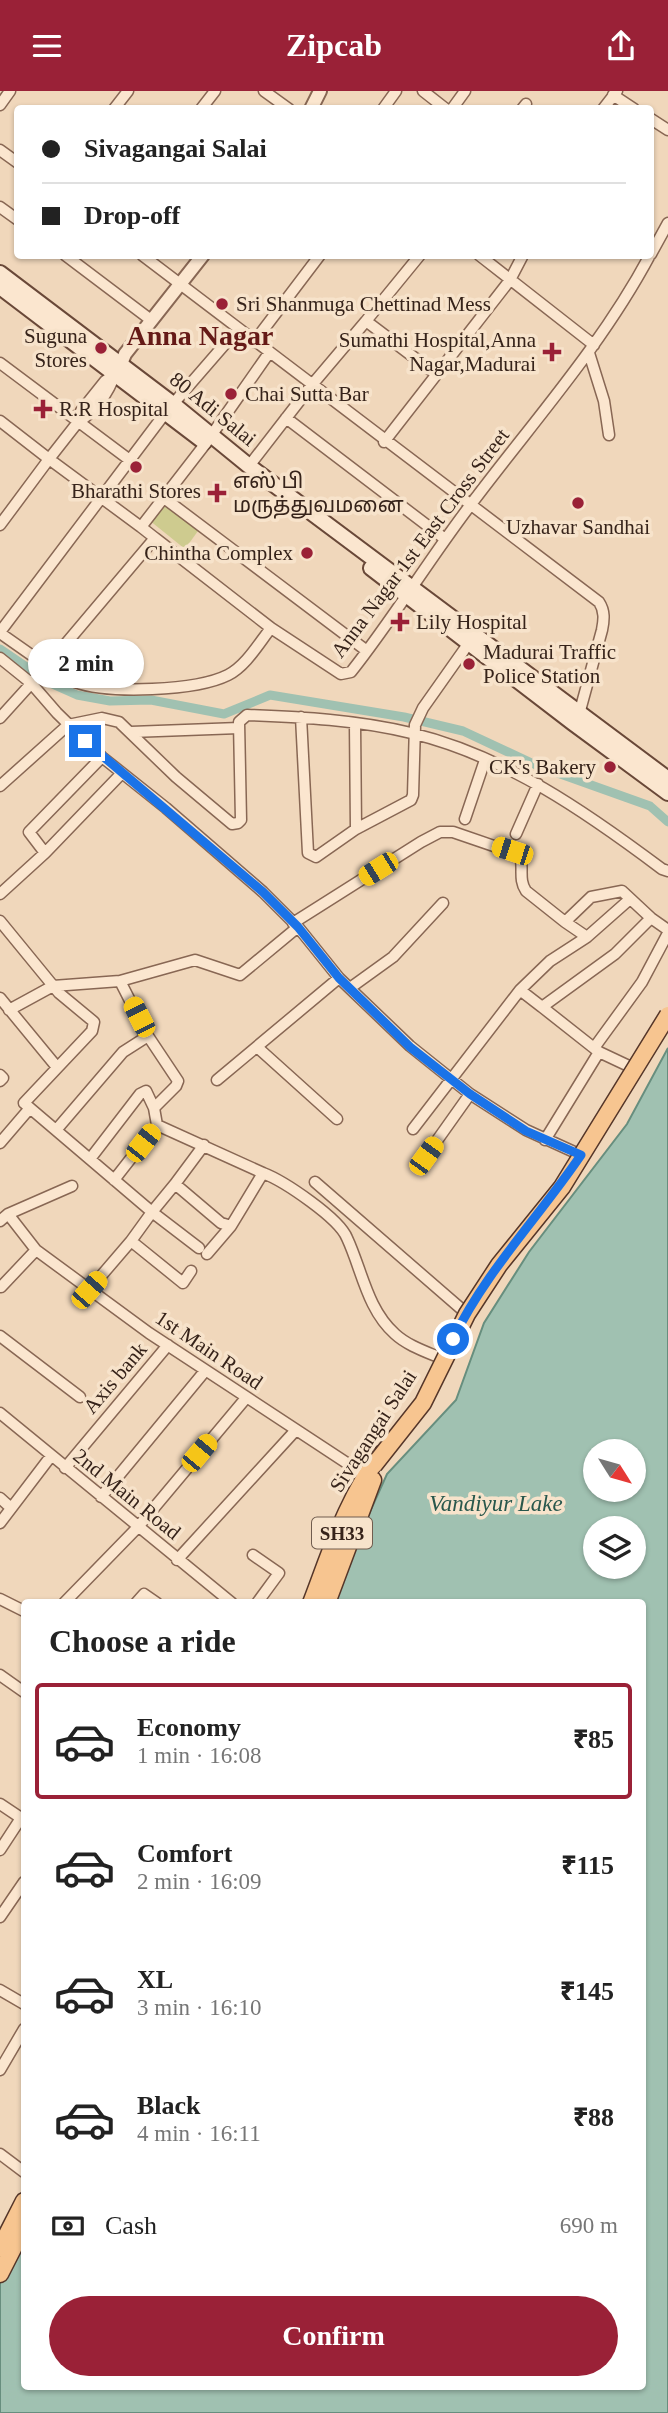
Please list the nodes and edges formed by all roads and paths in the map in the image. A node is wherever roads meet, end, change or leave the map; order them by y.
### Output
1 (10, 91) edge
2 (215, 91) edge
3 (264, 91) edge
4 (423, 91) edge
5 (615, 93) edge
6 (0, 105) edge
7 (204, 105) edge
8 (283, 105) edge
9 (441, 105) edge
10 (629, 105) edge
11 (0, 207) edge
12 (14, 218) edge
13 (668, 223) edge
14 (654, 249) edge
15 (70, 259) edge
16 (148, 259) edge
17 (201, 259) edge
18 (317, 259) edge
19 (417, 259) edge
20 (484, 259) edge
21 (521, 259) edge
22 (649, 259) edge
23 (0, 273) edge
24 (510, 280) junction
25 (182, 284) junction
26 (0, 287) edge
27 (151, 320) junction
28 (366, 321) junction
29 (237, 329) junction
30 (254, 342) junction
31 (591, 349) junction
32 (269, 353) junction
33 (0, 363) edge
34 (118, 369) junction
35 (436, 374) junction
36 (311, 386) junction
37 (170, 408) junction
38 (286, 418) junction
39 (0, 421) edge
40 (78, 422) junction
41 (609, 435) dead end
42 (208, 440) junction
43 (384, 442) junction
44 (49, 459) junction
45 (131, 461) junction
46 (249, 466) junction
47 (102, 497) junction
48 (164, 498) junction
49 (470, 505) junction
50 (0, 525) edge
51 (141, 527) junction
52 (155, 538) junction
53 (445, 539) junction
54 (409, 590) junction
55 (271, 628) junction
56 (0, 632) edge
57 (472, 638) junction
58 (367, 651) junction
59 (0, 658) edge
60 (45, 667) junction
61 (32, 681) junction
62 (301, 717) junction
63 (0, 718) edge
64 (577, 719) junction
65 (355, 724) junction
66 (68, 725) junction
67 (239, 728) junction
68 (415, 730) junction
69 (131, 733) junction
70 (102, 757) junction
71 (485, 759) junction
72 (122, 773) junction
73 (668, 779) edge
74 (538, 784) junction
75 (0, 786) edge
76 (668, 793) edge
77 (465, 819) dead end
78 (356, 829) junction
79 (516, 834) dead end
80 (45, 853) junction
81 (668, 871) edge
82 (0, 894) edge
83 (630, 899) junction
84 (443, 903) dead end
85 (651, 918) junction
86 (0, 921) edge
87 (565, 922) junction
88 (295, 925) junction
89 (668, 932) edge
90 (587, 937) junction
91 (339, 978) junction
92 (120, 981) junction
93 (53, 985) junction
94 (349, 988) junction
95 (520, 990) junction
96 (0, 998) edge
97 (542, 1007) junction
98 (668, 1009) edge
99 (9, 1010) junction
100 (668, 1015) edge
101 (668, 1026) edge
102 (148, 1036) junction
103 (257, 1047) junction
104 (597, 1050) junction
105 (56, 1066) junction
106 (633, 1068) junction
107 (0, 1075) edge
108 (451, 1079) junction
109 (217, 1080) dead end
110 (0, 1081) edge
111 (470, 1094) junction
112 (30, 1108) junction
113 (154, 1108) junction
114 (337, 1119) dead end
115 (157, 1125) junction
116 (57, 1129) junction
117 (413, 1129) dead end
118 (545, 1140) junction
119 (0, 1143) edge
120 (204, 1145) junction
121 (426, 1156) dead end
122 (584, 1156) junction
123 (90, 1159) junction
124 (263, 1173) junction
125 (114, 1180) junction
126 (315, 1182) dead end
127 (175, 1184) junction
128 (72, 1186) dead end
129 (152, 1212) junction
130 (4, 1218) edge
131 (231, 1226) junction
132 (131, 1241) junction
133 (36, 1250) junction
134 (191, 1271) dead end
135 (0, 1287) edge
136 (89, 1290) junction
137 (466, 1313) junction
138 (0, 1336) edge
139 (168, 1345) junction
140 (443, 1359) junction
141 (205, 1371) junction
142 (79, 1397) dead end
143 (246, 1398) junction
144 (0, 1413) edge
145 (295, 1431) junction
146 (51, 1456) junction
147 (65, 1468) junction
148 (372, 1469) junction
149 (101, 1497) junction
150 (0, 1499) edge
151 (11, 1508) junction
152 (0, 1523) edge
153 (138, 1527) junction
154 (253, 1555) dead end
155 (177, 1560) junction
156 (0, 1599) edge
157 (68, 1599) edge
158 (227, 1599) edge
159 (260, 1599) edge
160 (315, 1599) edge
161 (326, 1599) edge
162 (327, 1599) edge
163 (21, 1610) edge
164 (0, 1675) edge
165 (21, 1690) edge
166 (0, 1804) edge
167 (21, 1818) edge
168 (21, 1822) edge
169 (0, 1850) edge
170 (21, 1886) edge
171 (0, 1917) edge
172 (0, 1990) edge
173 (21, 2002) edge
174 (21, 2034) edge
175 (0, 2070) edge
176 (0, 2154) edge
177 (21, 2170) edge
178 (21, 2207) edge
179 (21, 2233) edge
180 (0, 2248) edge
181 (0, 2274) edge

1 - 6 street
2 - 7 street
3 - 8 street
4 - 9 street
5 - 10 street
11 - 12 street
13 - 14 street, Anna Nagar 1st East Cross Street
15 - 27 street
16 - 25 street
17 - 25 street
18 - 30 street
19 - 28 street
20 - 24 street
21 - 24 street
22 - 31 street, Anna Nagar 1st East Cross Street
23 - 34 main road, 80 Adi Salai
24 - 31 street
24 - 35 street
25 - 27 street
25 - 29 street
25 - 34 street
26 - 34 main road, 80 Adi Salai
27 - 34 street
28 - 35 street
28 - 36 street
29 - 30 street
29 - 37 street
30 - 32 street
31 - 41 street
31 - 49 street, Anna Nagar 1st East Cross Street
32 - 36 street
32 - 42 street
33 - 40 street
34 - 37 main road, 80 Adi Salai
34 - 40 street
35 - 43 street
36 - 38 street
36 - 43 street
37 - 42 main road, 80 Adi Salai
37 - 45 street
38 - 46 street
38 - 53 street
39 - 44 street
40 - 44 street
40 - 45 street
42 - 46 main road, 80 Adi Salai
42 - 48 street
42 - 54 main road, 80 Adi Salai
43 - 49 street
44 - 47 street
44 - 50 street
45 - 47 street
46 - 54 main road, 80 Adi Salai
47 - 51 street
47 - 56 street
48 - 51 street
48 - 58 street
49 - 53 street, Anna Nagar 1st East Cross Street
49 - 64 street
51 - 52 street
52 - 55 street
52 - 60 street
53 - 54 street, Anna Nagar 1st East Cross Street
54 - 57 main road, 80 Adi Salai
54 - 58 street, Anna Nagar 1st East Cross Street
55 - 58 street, Anna Nagar 1st East Cross Street
55 - 60 street
56 - 60 street
57 - 64 main road, 80 Adi Salai
57 - 68 street
59 - 61 street
60 - 61 street
61 - 63 street
61 - 66 street
62 - 65 street
62 - 67 street
62 - 78 street
64 - 73 main road, 80 Adi Salai
64 - 76 main road, 80 Adi Salai
65 - 68 street
65 - 78 street
66 - 69 street
66 - 70 street
66 - 75 street
67 - 69 street
67 - 69 street
68 - 71 street
68 - 78 street
70 - 72 street
70 - 80 street
71 - 74 street
71 - 77 street
72 - 80 street
72 - 88 street
74 - 79 street
74 - 81 street
80 - 82 street
83 - 85 street
83 - 87 street
83 - 90 street
84 - 94 street
85 - 89 street
85 - 97 street
86 - 93 street
87 - 88 street
87 - 90 street
88 - 91 street
88 - 92 street
89 - 104 street
90 - 95 street
91 - 94 street
91 - 103 street
92 - 93 street
92 - 102 street
93 - 99 street
93 - 105 street
94 - 108 street
95 - 97 street
95 - 108 street
96 - 99 street
97 - 104 street
98 - 106 main road, Sivagangai Salai / SH33
99 - 105 street
100 - 148 main road, bridge
101 - 122 main road, Sivagangai Salai / SH33
101 - 148 main road, bridge
102 - 113 street
102 - 116 street
103 - 109 street
103 - 114 street
104 - 106 street
104 - 118 street
105 - 112 street
106 - 122 main road, Sivagangai Salai / SH33
107 - 110 street
108 - 111 street
108 - 117 street
111 - 118 street
111 - 121 street
112 - 116 street
112 - 119 street
113 - 115 street
113 - 123 street
115 - 120 street
115 - 125 street
116 - 123 street
118 - 122 street
120 - 124 street
120 - 127 street
122 - 137 main road, Sivagangai Salai / SH33
122 - 162 main road, Sivagangai Salai / SH33
123 - 125 street
124 - 131 street
124 - 140 street
125 - 129 street
126 - 137 street
127 - 129 street
127 - 131 street
128 - 130 street
129 - 131 street
129 - 132 street
130 - 133 street, 1st Main Road
132 - 134 street
132 - 136 street
133 - 135 street
133 - 136 street, 1st Main Road
136 - 139 street, 1st Main Road
137 - 140 main road, Sivagangai Salai / SH33
138 - 142 street
139 - 141 street, 1st Main Road
139 - 147 street, Axis bank
140 - 148 main road, Sivagangai Salai / SH33
141 - 143 street, 1st Main Road
141 - 149 street
143 - 145 street, 1st Main Road
143 - 153 street
144 - 146 street, 2nd Main Road
145 - 148 street, 1st Main Road
145 - 155 street
146 - 147 street, 2nd Main Road
146 - 151 street
147 - 149 street, 2nd Main Road
148 - 160 main road, Sivagangai Salai / SH33
148 - 161 main road, Sivagangai Salai / SH33
149 - 153 street, 2nd Main Road
150 - 151 street
151 - 152 street
153 - 155 street, 2nd Main Road
153 - 157 street
154 - 159 street
155 - 158 street, 2nd Main Road
156 - 163 street
164 - 165 street
166 - 167 street
168 - 169 street
170 - 171 street
172 - 173 street
174 - 175 street
176 - 177 street
178 - 180 main road
179 - 181 main road

